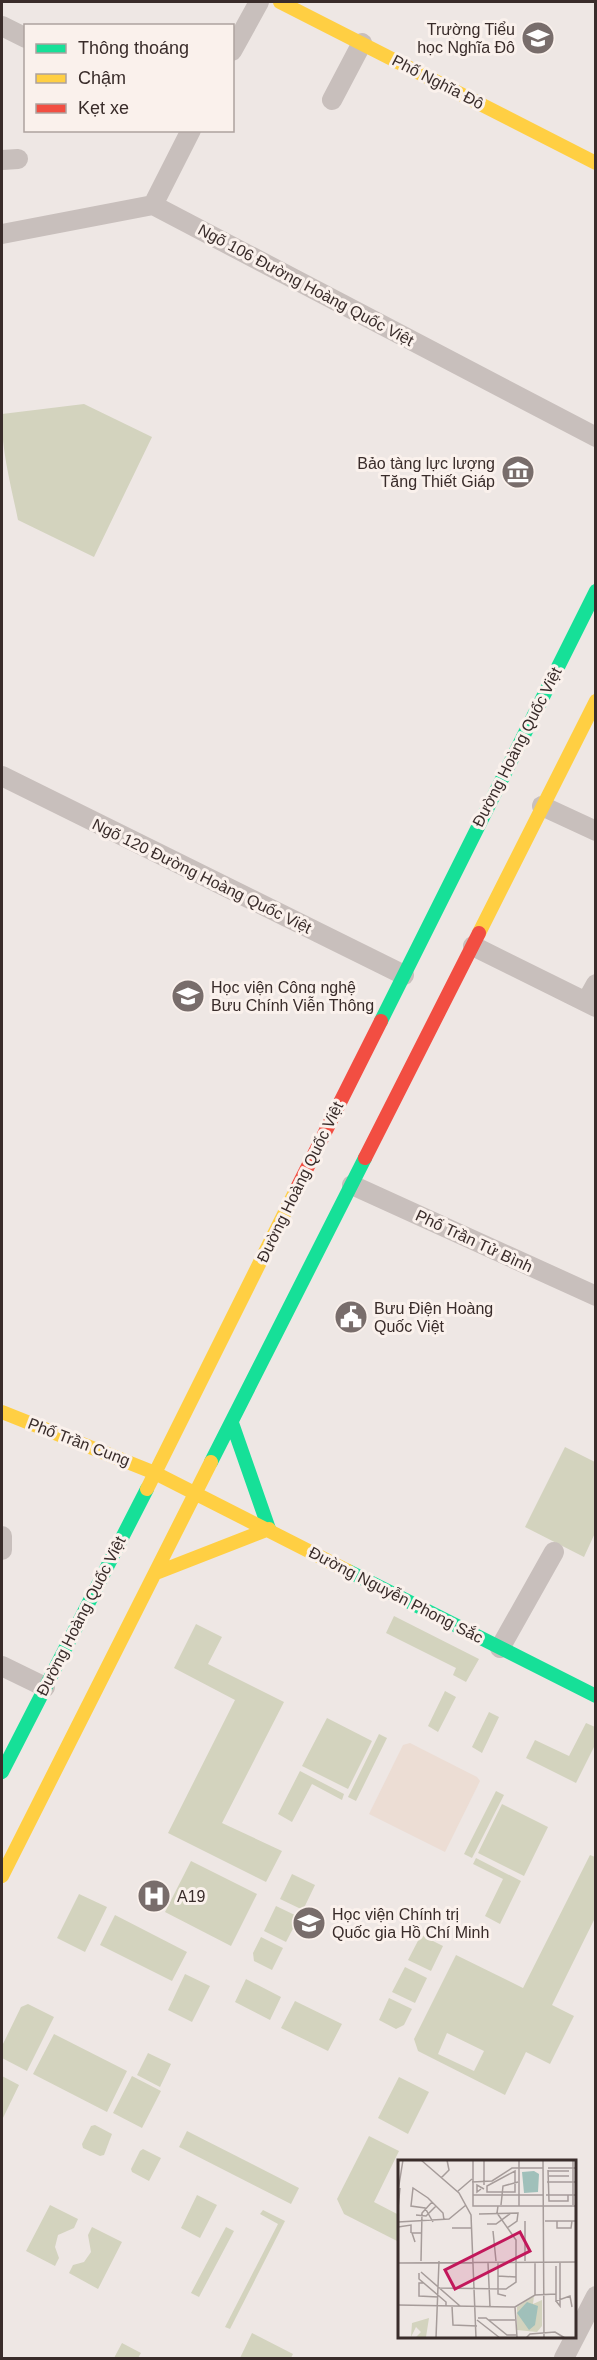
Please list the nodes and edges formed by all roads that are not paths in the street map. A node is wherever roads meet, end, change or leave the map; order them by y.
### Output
1 (259, 2) edge
2 (280, 2) edge
3 (2, 26) edge
4 (24, 37) edge
5 (362, 43) junction
6 (234, 47) edge
7 (332, 100) dead end
8 (190, 132) edge
9 (596, 163) edge
10 (153, 205) junction
11 (2, 234) edge
12 (596, 437) edge
13 (596, 591) edge
14 (596, 701) edge
15 (2, 776) edge
16 (543, 806) junction
17 (596, 831) edge
18 (473, 946) junction
19 (404, 975) junction
20 (596, 984) edge
21 (591, 1005) edge
22 (352, 1185) junction
23 (596, 1296) edge
24 (2, 1412) edge
25 (232, 1423) junction
26 (155, 1473) junction
27 (196, 1494) junction
28 (268, 1529) junction
29 (2, 1536) edge
30 (2, 1550) edge
31 (554, 1552) dead end
32 (156, 1573) junction
33 (500, 1648) junction
34 (2, 1666) edge
35 (45, 1687) junction
36 (596, 1696) edge
37 (2, 1772) edge
38 (2, 1876) edge
39 (596, 2296) edge
40 (576, 2335) edge
41 (574, 2339) edge
42 (564, 2358) edge

1 - 6 street
2 - 5 main road, Phố Nghĩa Đô
3 - 4 street
5 - 7 street
5 - 9 main road, Phố Nghĩa Đô
8 - 10 street
10 - 11 street
10 - 12 street, Ngõ 106 Đường Hoàng Quốc Việt
13 - 19 main road, Đường Hoàng Quốc Việt
14 - 16 main road
15 - 19 street, Ngõ 120 Đường Hoàng Quốc Việt
16 - 17 street
16 - 18 main road
18 - 21 street
18 - 22 main road
19 - 26 main road, Đường Hoàng Quốc Việt
20 - 21 street
22 - 23 street, Phố Trần Tử Bình
22 - 25 main road
24 - 26 main road, Phố Trần Cung
25 - 27 main road
25 - 28 main road
26 - 27 main road, Phố Trần Cung
26 - 35 main road, Đường Hoàng Quốc Việt
27 - 28 main road, Đường Nguyễn Phong Sắc
27 - 32 main road
28 - 32 main road
28 - 33 main road, Đường Nguyễn Phong Sắc
29 - 30 street
31 - 33 street
32 - 38 main road
33 - 36 main road, Đường Nguyễn Phong Sắc
34 - 35 street
35 - 37 main road, Đường Hoàng Quốc Việt
39 - 40 street
41 - 42 street

